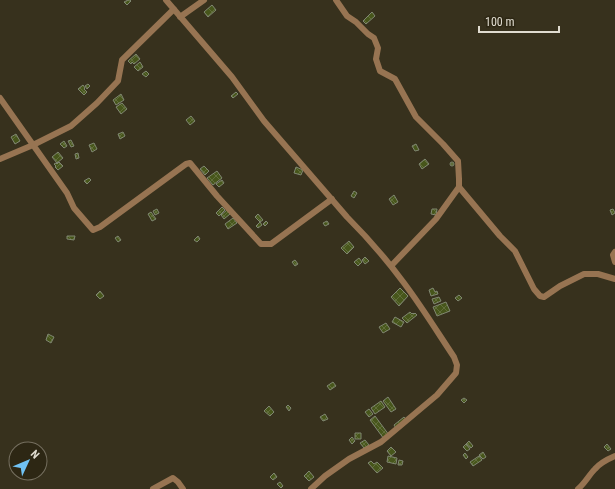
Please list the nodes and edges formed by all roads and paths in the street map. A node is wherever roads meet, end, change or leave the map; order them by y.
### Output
1 (166, 0) edge
2 (204, 0) edge
3 (336, 0) edge
4 (174, 9) junction
5 (180, 17) junction
6 (0, 98) edge
7 (33, 145) junction
8 (0, 159) edge
9 (459, 187) junction
10 (332, 199) junction
11 (615, 252) edge
12 (615, 262) edge
13 (391, 266) junction
14 (615, 279) edge
15 (615, 456) edge
16 (153, 489) edge
17 (183, 489) edge
18 (311, 489) edge
19 (578, 489) edge

1 - 4 street
2 - 5 street
3 - 9 street
4 - 5 street
4 - 7 street
5 - 10 street
6 - 7 street
7 - 8 street
7 - 10 street
9 - 13 street
9 - 14 street
10 - 13 street
11 - 12 street
13 - 18 street
15 - 19 street
16 - 17 street

